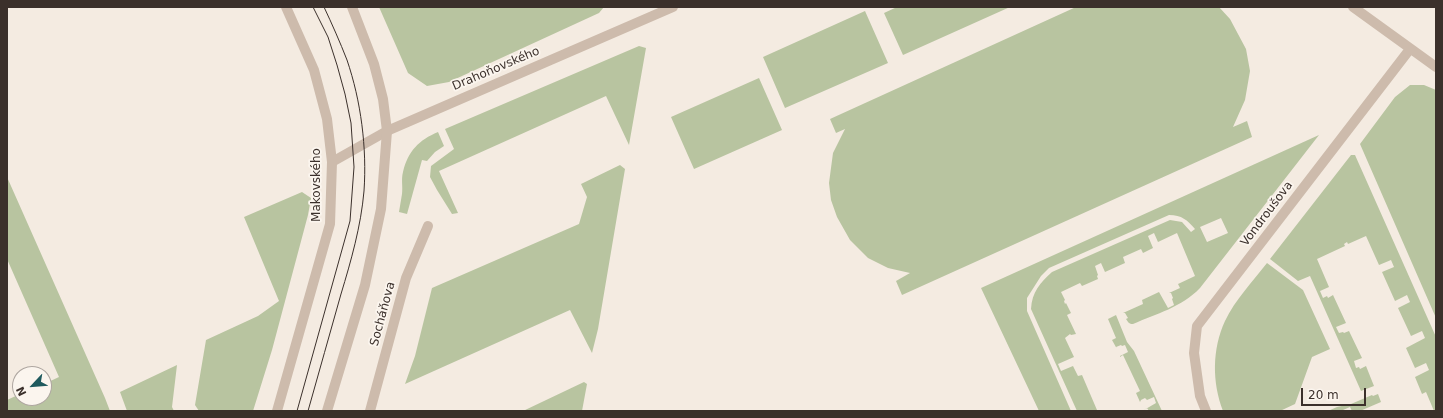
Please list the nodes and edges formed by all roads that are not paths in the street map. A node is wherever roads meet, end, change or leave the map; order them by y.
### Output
1 (286, 7) edge
2 (352, 7) edge
3 (673, 7) edge
4 (1353, 7) edge
5 (1410, 48) junction
6 (1436, 67) edge
7 (387, 131) junction
8 (332, 162) junction
9 (428, 226) dead end
10 (278, 411) edge
11 (327, 411) edge
12 (370, 411) edge
13 (1206, 411) edge

1 - 8 street, Makovského
2 - 7 street
3 - 7 street, Drahoňovského
4 - 5 street
5 - 6 street
5 - 13 street, Vondroušova
7 - 8 street, Drahoňovského
7 - 11 street
8 - 10 street, Makovského
9 - 12 street, Socháňova

